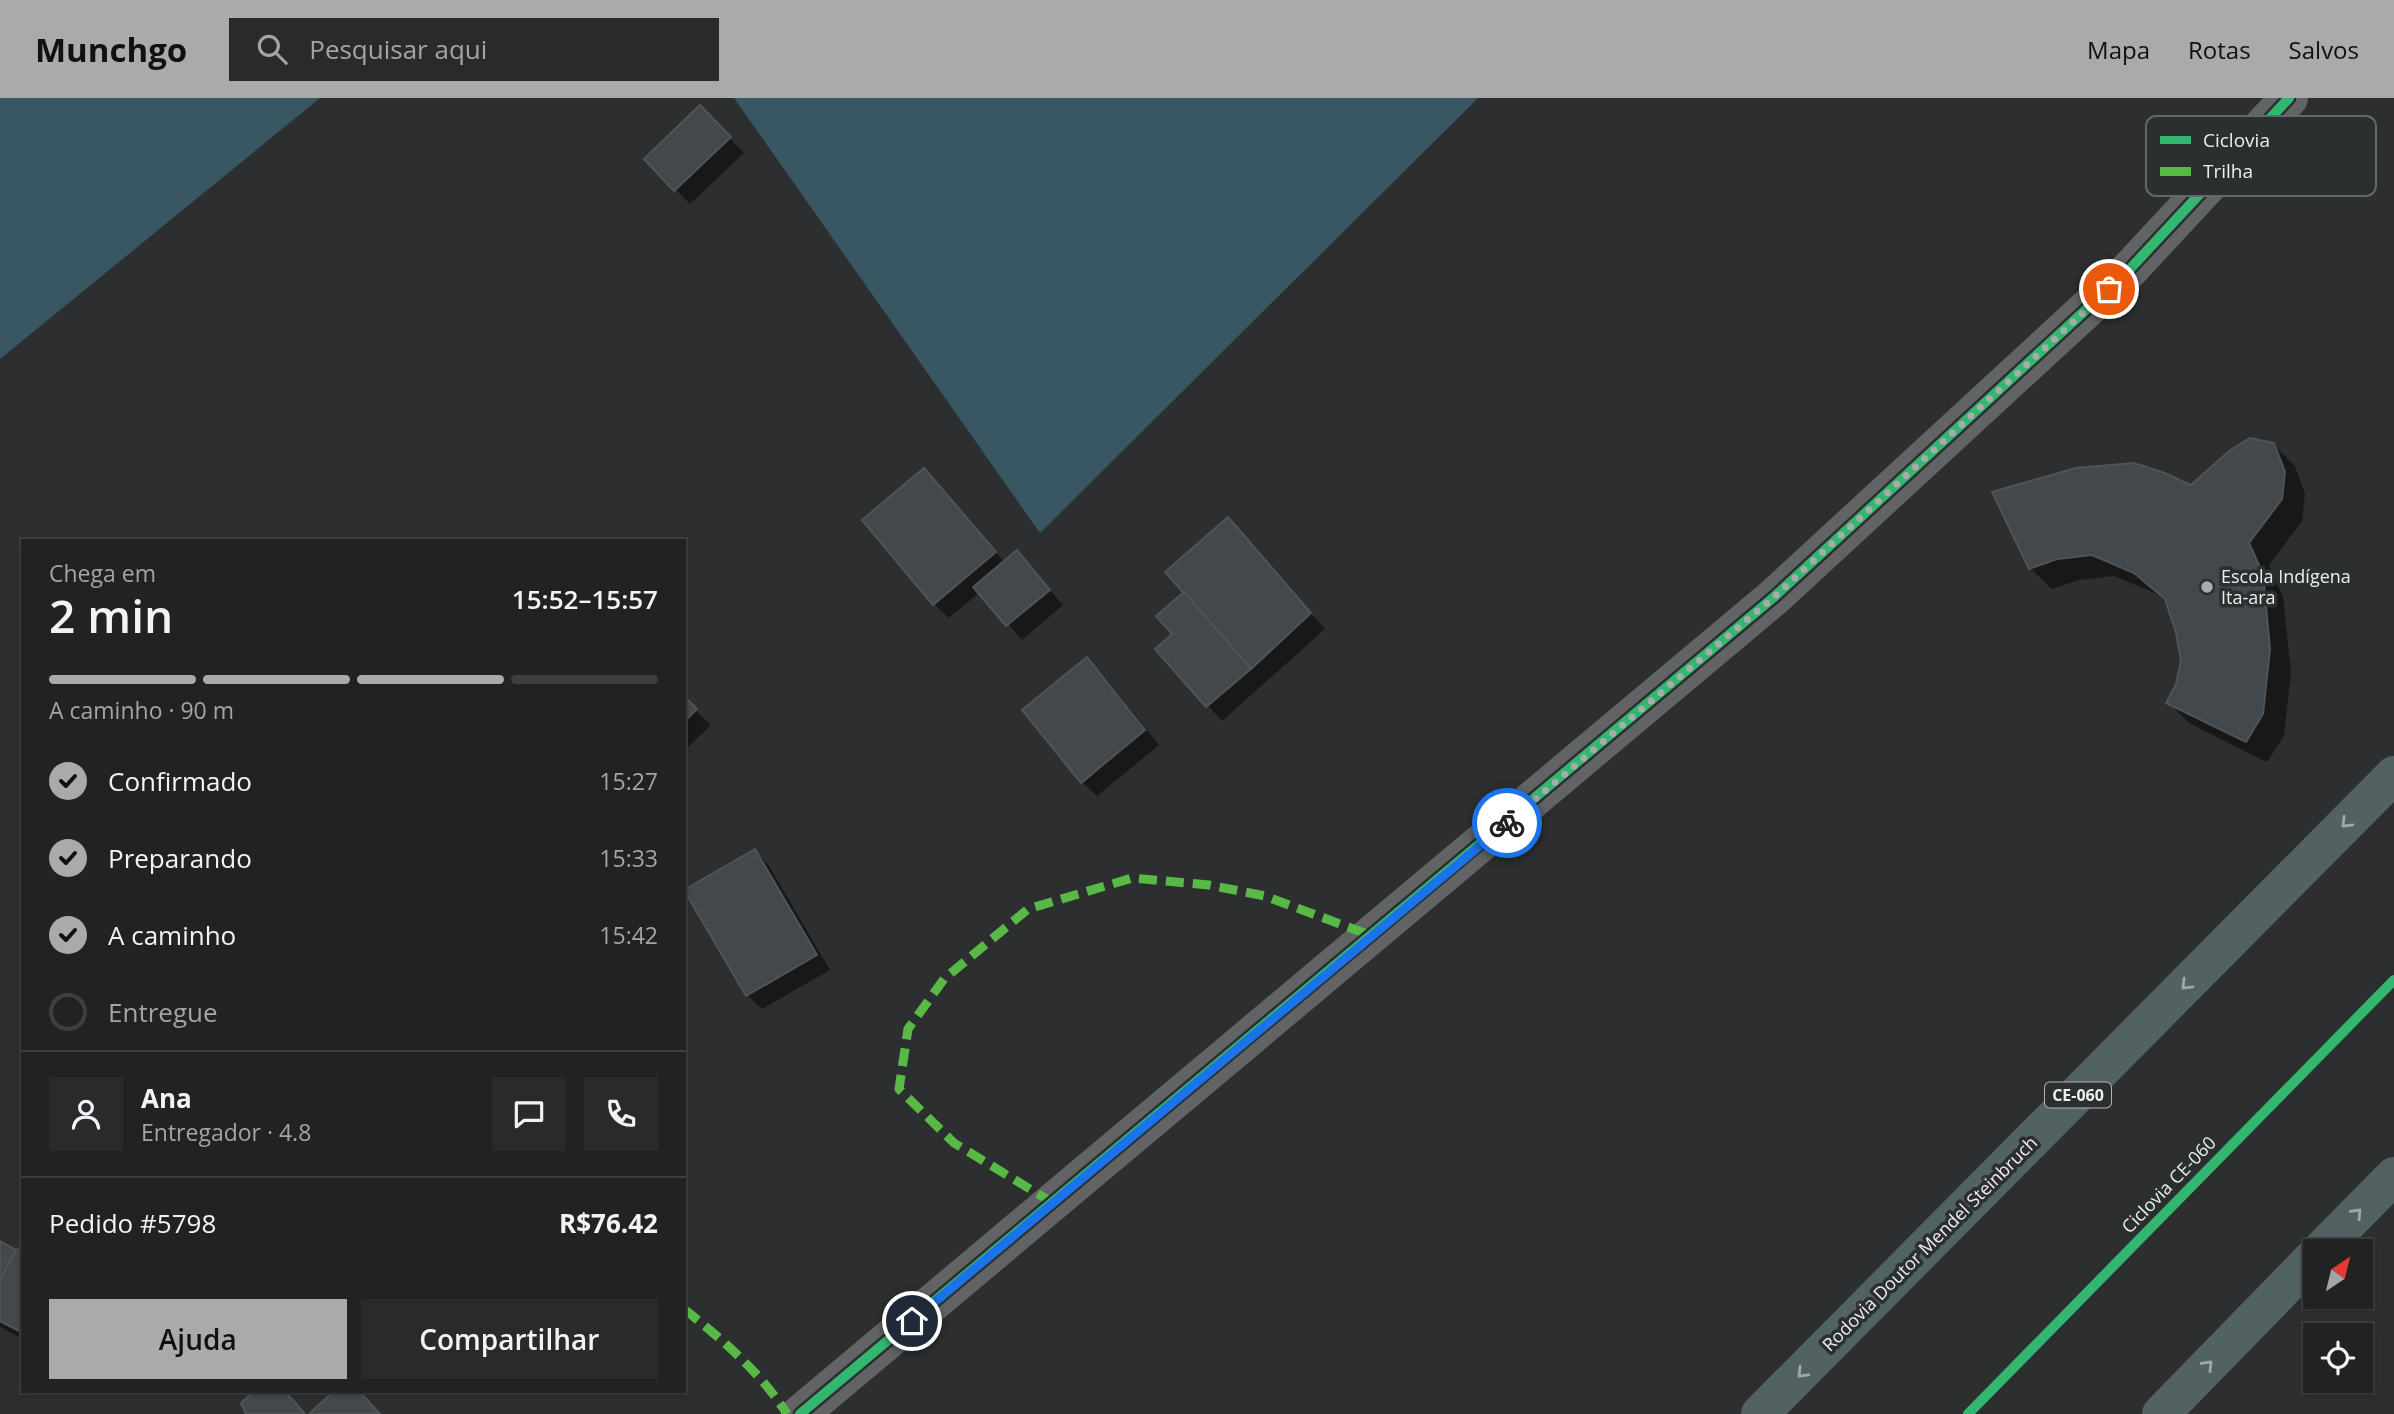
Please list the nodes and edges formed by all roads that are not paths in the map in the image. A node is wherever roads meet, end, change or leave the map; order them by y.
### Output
1 (2289, 98) edge
2 (2272, 116) edge
3 (2198, 196) edge
4 (2394, 775) edge
5 (2394, 1176) edge
6 (2332, 1239) edge
7 (2303, 1268) edge
8 (808, 1411) edge
9 (1760, 1414) edge
10 (2161, 1414) edge

1 - 2 street
3 - 8 street
4 -> 9 highway, Rodovia Doutor Mendel Steinbruch / CE-060
6 -> 5 highway
10 -> 7 highway

